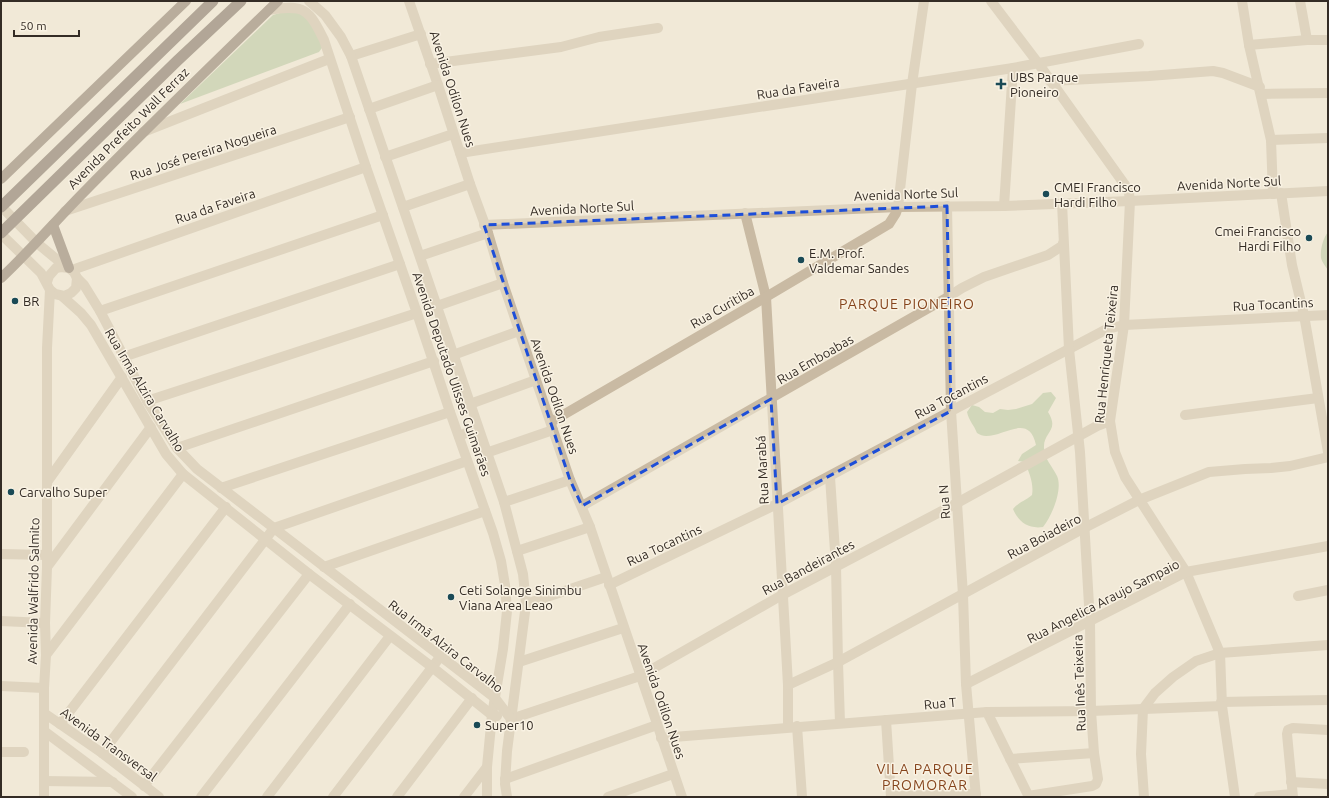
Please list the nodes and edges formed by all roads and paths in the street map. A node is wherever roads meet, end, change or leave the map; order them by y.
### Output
1 (186, 1) edge
2 (213, 1) edge
3 (241, 1) edge
4 (278, 1) edge
5 (309, 1) edge
6 (409, 1) edge
7 (924, 1) edge
8 (992, 1) edge
9 (1242, 1) edge
10 (1300, 1) edge
11 (269, 10) junction
12 (658, 28) dead end
13 (421, 34) junction
14 (341, 37) junction
15 (324, 40) junction
16 (1307, 40) junction
17 (1328, 40) edge
18 (1139, 44) dead end
19 (1249, 45) junction
20 (351, 56) junction
21 (329, 59) junction
22 (1038, 63) junction
23 (430, 64) junction
24 (1013, 68) junction
25 (1050, 81) junction
26 (912, 84) junction
27 (438, 85) junction
28 (1260, 91) junction
29 (1328, 93) edge
30 (369, 109) junction
31 (350, 117) junction
32 (143, 132) junction
33 (453, 134) junction
34 (1328, 138) edge
35 (1270, 140) junction
36 (460, 153) junction
37 (385, 157) junction
38 (366, 167) junction
39 (1, 179) edge
40 (470, 184) junction
41 (1328, 191) edge
42 (1277, 194) junction
43 (1130, 201) junction
44 (1062, 203) junction
45 (947, 206) junction
46 (1004, 206) junction
47 (1, 207) edge
48 (403, 207) junction
49 (898, 207) junction
50 (65, 211) junction
51 (745, 213) junction
52 (383, 215) junction
53 (53, 225) junction
54 (486, 229) junction
55 (1, 233) edge
56 (37, 243) junction
57 (1063, 243) junction
58 (24, 256) junction
59 (420, 256) junction
60 (400, 264) junction
61 (71, 271) junction
62 (1, 278) edge
63 (503, 283) junction
64 (49, 286) junction
65 (62, 296) junction
66 (766, 297) junction
67 (948, 297) junction
68 (436, 306) junction
69 (100, 312) junction
70 (418, 313) junction
71 (1304, 315) junction
72 (1328, 315) edge
73 (1124, 325) junction
74 (519, 331) junction
75 (1069, 349) junction
76 (453, 355) junction
77 (123, 357) junction
78 (434, 361) junction
79 (122, 377) junction
80 (536, 380) junction
81 (1318, 398) junction
82 (771, 399) junction
83 (147, 401) junction
84 (470, 404) junction
85 (951, 411) junction
86 (450, 412) junction
87 (1185, 415) dead end
88 (1110, 421) junction
89 (552, 426) junction
90 (150, 427) junction
91 (478, 428) junction
92 (459, 436) junction
93 (1078, 437) junction
94 (177, 448) junction
95 (1328, 452) edge
96 (486, 453) junction
97 (1328, 457) edge
98 (467, 461) junction
99 (183, 474) junction
100 (830, 477) junction
101 (570, 480) junction
102 (47, 482) junction
103 (221, 488) junction
104 (1139, 500) junction
105 (504, 502) junction
106 (957, 503) junction
107 (777, 504) junction
108 (582, 506) junction
109 (226, 507) junction
110 (485, 511) junction
111 (590, 526) junction
112 (274, 528) junction
113 (1084, 528) junction
114 (266, 540) junction
115 (1328, 546) edge
116 (517, 551) junction
117 (1, 554) edge
118 (47, 555) junction
119 (836, 566) junction
120 (46, 567) junction
121 (324, 567) junction
122 (1186, 572) junction
123 (309, 574) junction
124 (608, 581) junction
125 (1328, 590) edge
126 (782, 595) junction
127 (963, 595) junction
128 (1298, 596) dead end
129 (350, 604) junction
130 (526, 604) junction
131 (1, 621) edge
132 (1090, 622) junction
133 (45, 623) junction
134 (623, 628) junction
135 (390, 636) junction
136 (1328, 645) edge
137 (1220, 652) junction
138 (46, 655) junction
139 (440, 657) junction
140 (519, 662) junction
141 (838, 662) junction
142 (432, 667) junction
143 (640, 676) junction
144 (966, 684) junction
145 (788, 685) junction
146 (1, 686) edge
147 (44, 688) junction
148 (472, 698) junction
149 (495, 698) junction
150 (1328, 700) edge
151 (1222, 704) junction
152 (1142, 709) junction
153 (1091, 710) junction
154 (988, 712) junction
155 (44, 713) junction
156 (969, 713) junction
157 (492, 715) junction
158 (511, 719) junction
159 (886, 720) junction
160 (840, 723) junction
161 (60, 724) junction
162 (657, 725) junction
163 (793, 726) junction
164 (1328, 730) edge
165 (44, 731) junction
166 (661, 738) junction
167 (1, 752) edge
168 (24, 752) dead end
169 (1094, 753) junction
170 (102, 754) junction
171 (1010, 759) junction
172 (487, 767) junction
173 (673, 774) junction
174 (505, 779) junction
175 (44, 781) junction
176 (113, 782) junction
177 (1291, 782) junction
178 (1328, 784) edge
179 (144, 786) junction
180 (976, 795) edge
181 (1293, 795) edge
182 (891, 796) edge
183 (1029, 796) edge
184 (44, 797) edge
185 (132, 797) edge
186 (159, 797) edge
187 (201, 797) edge
188 (267, 797) edge
189 (333, 797) edge
190 (398, 797) edge
191 (464, 797) edge
192 (487, 797) edge
193 (507, 797) edge
194 (608, 797) edge
195 (682, 797) edge
196 (802, 797) edge
197 (1144, 797) edge
198 (1235, 797) edge
199 (1259, 797) edge

1 - 39 main road
2 - 47 highway
3 - 55 highway, Avenida Prefeito Wall Ferraz
4 - 11 main road, Avenida Prefeito Wall Ferraz
5 - 14 street, Avenida Deputado Ulisses Guimarães
6 - 13 street, Avenida Odilon Nues
7 - 26 street
8 - 22 street, Rua Henriqueta Teixeira
9 - 19 street
10 - 16 street
11 - 15 street, Avenida Deputado Ulisses Guimarães
11 - 32 main road, Avenida Prefeito Wall Ferraz
12 - 23 street
13 - 20 street
13 - 23 street, Avenida Odilon Nues
14 - 15 street
14 - 20 street, Avenida Deputado Ulisses Guimarães
15 - 21 street, Avenida Deputado Ulisses Guimarães
16 - 17 street
16 - 19 street
18 - 22 street, Rua da Faveira
19 - 28 street
20 - 30 street, Avenida Deputado Ulisses Guimarães
21 - 31 street, Avenida Deputado Ulisses Guimarães
21 - 32 street
22 - 24 street, Rua da Faveira
22 - 25 street, Rua Henriqueta Teixeira
23 - 27 street, Avenida Odilon Nues
24 - 26 street, Rua da Faveira
24 - 46 street
25 - 28 street
25 - 43 street, Rua Henriqueta Teixeira
26 - 36 street, Rua da Faveira
26 - 49 street
27 - 30 street
27 - 33 street, Avenida Odilon Nues
28 - 29 street
28 - 35 street
30 - 37 street, Avenida Deputado Ulisses Guimarães
31 - 38 street, Avenida Deputado Ulisses Guimarães
31 - 50 street, Rua José Pereira Nogueira
32 - 50 main road, Avenida Prefeito Wall Ferraz
33 - 36 street, Avenida Odilon Nues
33 - 37 street
34 - 35 street
35 - 42 street
36 - 40 street, Avenida Odilon Nues
37 - 48 street, Avenida Deputado Ulisses Guimarães
38 - 52 street, Avenida Deputado Ulisses Guimarães
38 - 61 street, Rua da Faveira
40 - 48 street
40 - 54 street, Avenida Odilon Nues
41 - 42 street, Avenida Norte Sul
42 - 43 street, Avenida Norte Sul
42 - 71 street
43 - 44 street, Avenida Norte Sul
43 - 73 street, Rua Henriqueta Teixeira
44 - 46 street, Avenida Norte Sul
44 - 57 street
45 - 46 street, Avenida Norte Sul
45 - 49 street, Avenida Norte Sul
45 - 67 street, Rua N
47 - 56 street, Rua Irmã Alzira Carvalho
48 - 59 street, Avenida Deputado Ulisses Guimarães
49 - 51 street, Avenida Norte Sul
49 - 66 street, Rua Curitiba
50 - 53 main road, Avenida Prefeito Wall Ferraz
51 - 54 street, Avenida Norte Sul
51 - 66 street, Rua Marabá
52 - 60 street, Avenida Deputado Ulisses Guimarães
52 - 69 street
53 - 56 main road, Avenida Prefeito Wall Ferraz
53 - 61 main road
54 - 59 street, Avenida Norte Sul
54 - 63 street, Avenida Odilon Nues
55 - 58 street, Rua Irmã Alzira Carvalho
56 - 58 main road, Avenida Prefeito Wall Ferraz
56 - 61 street, Rua Irmã Alzira Carvalho
57 - 67 street, Rua Emboabas
57 - 75 street, Rua Inês Teixeira
58 - 62 main road, Avenida Prefeito Wall Ferraz
58 - 64 street, Rua Irmã Alzira Carvalho
59 - 68 street, Avenida Deputado Ulisses Guimarães
60 - 70 street, Avenida Deputado Ulisses Guimarães
60 - 77 street
61 - 64 street
61 - 65 street
61 - 69 street, Rua Irmã Alzira Carvalho
63 - 68 street
63 - 74 street, Avenida Odilon Nues
64 - 65 street, Rua Irmã Alzira Carvalho
64 - 102 street, Avenida Walfrido Salmito
65 - 79 street, Rua Irmã Alzira Carvalho
66 - 82 street, Rua Marabá
66 - 89 street, Rua Curitiba
67 - 82 street, Rua Emboabas
67 - 85 street, Rua N
68 - 76 street, Avenida Deputado Ulisses Guimarães
69 - 77 street, Rua Irmã Alzira Carvalho
70 - 78 street, Avenida Deputado Ulisses Guimarães
70 - 83 street
71 - 72 street, Rua Tocantins
71 - 73 street, Rua Tocantins
71 - 81 street
73 - 75 street, Rua Tocantins
73 - 88 street, Rua Henriqueta Teixeira
74 - 76 street
74 - 80 street, Avenida Odilon Nues
75 - 85 street, Rua Tocantins
75 - 93 street, Rua Inês Teixeira
76 - 84 street, Avenida Deputado Ulisses Guimarães
77 - 83 street, Rua Irmã Alzira Carvalho
78 - 86 street, Avenida Deputado Ulisses Guimarães
78 - 94 street
79 - 90 street, Rua Irmã Alzira Carvalho
79 - 102 street
80 - 84 street
80 - 89 street, Avenida Odilon Nues
81 - 87 street
81 - 95 street
82 - 107 street, Rua Marabá
82 - 108 street, Rua Emboabas
83 - 94 street, Rua Irmã Alzira Carvalho
84 - 91 street, Avenida Deputado Ulisses Guimarães
85 - 100 street, Rua Tocantins
85 - 106 street, Rua N
86 - 92 street, Avenida Deputado Ulisses Guimarães
86 - 103 street
88 - 93 street, Rua Bandeirantes
88 - 104 street, Rua Henriqueta Teixeira
89 - 96 street, Rua Curitiba
89 - 101 street, Avenida Odilon Nues
90 - 99 street, Rua Irmã Alzira Carvalho
90 - 120 street
91 - 92 street
91 - 96 street, Avenida Deputado Ulisses Guimarães
92 - 98 street, Avenida Deputado Ulisses Guimarães
93 - 106 street, Rua Bandeirantes
93 - 113 street, Rua Inês Teixeira
94 - 103 street, Rua Irmã Alzira Carvalho
96 - 105 street, Avenida Deputado Ulisses Guimarães
97 - 104 street, Rua Boiadeiro
98 - 110 street, Avenida Deputado Ulisses Guimarães
98 - 112 street
99 - 109 street, Rua Irmã Alzira Carvalho
99 - 138 street
100 - 107 street, Rua Tocantins
100 - 119 street
101 - 105 street
101 - 108 street, Avenida Odilon Nues
102 - 118 street, Avenida Walfrido Salmito
103 - 112 street, Rua Irmã Alzira Carvalho
104 - 113 street, Rua Boiadeiro
104 - 122 street, Rua Henriqueta Teixeira
105 - 116 street, Avenida Deputado Ulisses Guimarães
106 - 119 street, Rua Bandeirantes
106 - 127 street, Rua N
107 - 124 street, Rua Tocantins
107 - 126 street, Rua Marabá
108 - 111 street, Avenida Odilon Nues
109 - 114 street, Rua Irmã Alzira Carvalho
109 - 161 street
110 - 121 street
110 - 149 street, Avenida Deputado Ulisses Guimarães
111 - 116 street
111 - 124 street, Avenida Odilon Nues
112 - 114 street
112 - 121 street, Rua Irmã Alzira Carvalho
113 - 127 street, Rua Boiadeiro
113 - 132 street, Rua Inês Teixeira
114 - 123 street, Rua Irmã Alzira Carvalho
114 - 170 street
115 - 122 street, Rua Angelica Araujo Sampaio
116 - 130 street, Avenida Deputado Ulisses Guimarães
117 - 118 street
118 - 120 street, Avenida Walfrido Salmito
119 - 126 street, Rua Bandeirantes
119 - 141 street
120 - 133 street, Avenida Walfrido Salmito
121 - 139 street, Rua Irmã Alzira Carvalho
122 - 132 street, Rua Angelica Araujo Sampaio
122 - 137 street, Rua Henriqueta Teixeira
123 - 129 street, Rua Irmã Alzira Carvalho
123 - 179 street
124 - 130 street, Rua Tocantins
124 - 134 street, Avenida Odilon Nues
125 - 128 street
126 - 143 street, Rua Bandeirantes
126 - 145 street, Rua Marabá
127 - 141 street, Rua Boiadeiro
127 - 144 street, Rua N
129 - 135 street, Rua Irmã Alzira Carvalho
129 - 187 street
130 - 140 street, Avenida Deputado Ulisses Guimarães
131 - 133 street
132 - 144 street, Rua Angelica Araujo Sampaio
132 - 153 street, Rua Inês Teixeira
133 - 138 street, Avenida Walfrido Salmito
134 - 140 street
134 - 143 street, Avenida Odilon Nues
135 - 142 street, Rua Irmã Alzira Carvalho
135 - 188 street
136 - 137 street
137 - 151 street, Rua Henriqueta Teixeira
137 - 152 street
138 - 147 street, Avenida Walfrido Salmito
139 - 142 street
139 - 149 street, Rua Irmã Alzira Carvalho
140 - 158 street, Avenida Deputado Ulisses Guimarães
141 - 145 street, Rua Boiadeiro
141 - 160 street
142 - 148 street, Rua Irmã Alzira Carvalho
142 - 189 street
143 - 158 street, Rua Bandeirantes
143 - 162 street, Avenida Odilon Nues
144 - 156 street, Rua N
145 - 163 street, Rua Marabá
146 - 147 street
147 - 155 street, Avenida Walfrido Salmito
148 - 157 street, Rua Irmã Alzira Carvalho
148 - 190 street
149 - 157 street, Avenida Deputado Ulisses Guimarães
149 - 158 street, Rua Irmã Alzira Carvalho
150 - 151 street, Rua T
151 - 152 street, Rua T
151 - 198 street, Rua Henriqueta Teixeira
152 - 153 street, Rua T
152 - 197 street
153 - 154 street, Rua T
153 - 169 street, Rua Inês Teixeira
154 - 156 street, Rua T
154 - 171 street
155 - 161 street, Avenida Transversal
155 - 165 street, Avenida Walfrido Salmito
156 - 159 street, Rua T
156 - 180 street, Rua N
157 - 158 street, Rua Irmã Alzira Carvalho
157 - 172 street, Avenida Deputado Ulisses Guimarães
158 - 174 street, Avenida Deputado Ulisses Guimarães
159 - 160 street, Rua T
159 - 182 street
160 - 163 street, Rua T
161 - 170 street, Avenida Transversal
162 - 166 street, Avenida Odilon Nues
162 - 174 street
163 - 166 street, Rua T
163 - 196 street, Rua Marabá
164 - 177 street
165 - 175 street, Avenida Walfrido Salmito
165 - 176 street
166 - 173 street, Avenida Odilon Nues
167 - 168 street
169 - 171 street
169 - 183 street, Rua Inês Teixeira
170 - 179 street, Avenida Transversal
171 - 183 street
172 - 191 street
172 - 192 street, Avenida Deputado Ulisses Guimarães
173 - 194 street
173 - 195 street, Avenida Odilon Nues
174 - 193 street, Avenida Deputado Ulisses Guimarães
175 - 176 street
175 - 184 street, Avenida Walfrido Salmito
176 - 185 street
177 - 178 street
177 - 181 street
179 - 186 street, Avenida Transversal
180 - 182 street
181 - 199 street

